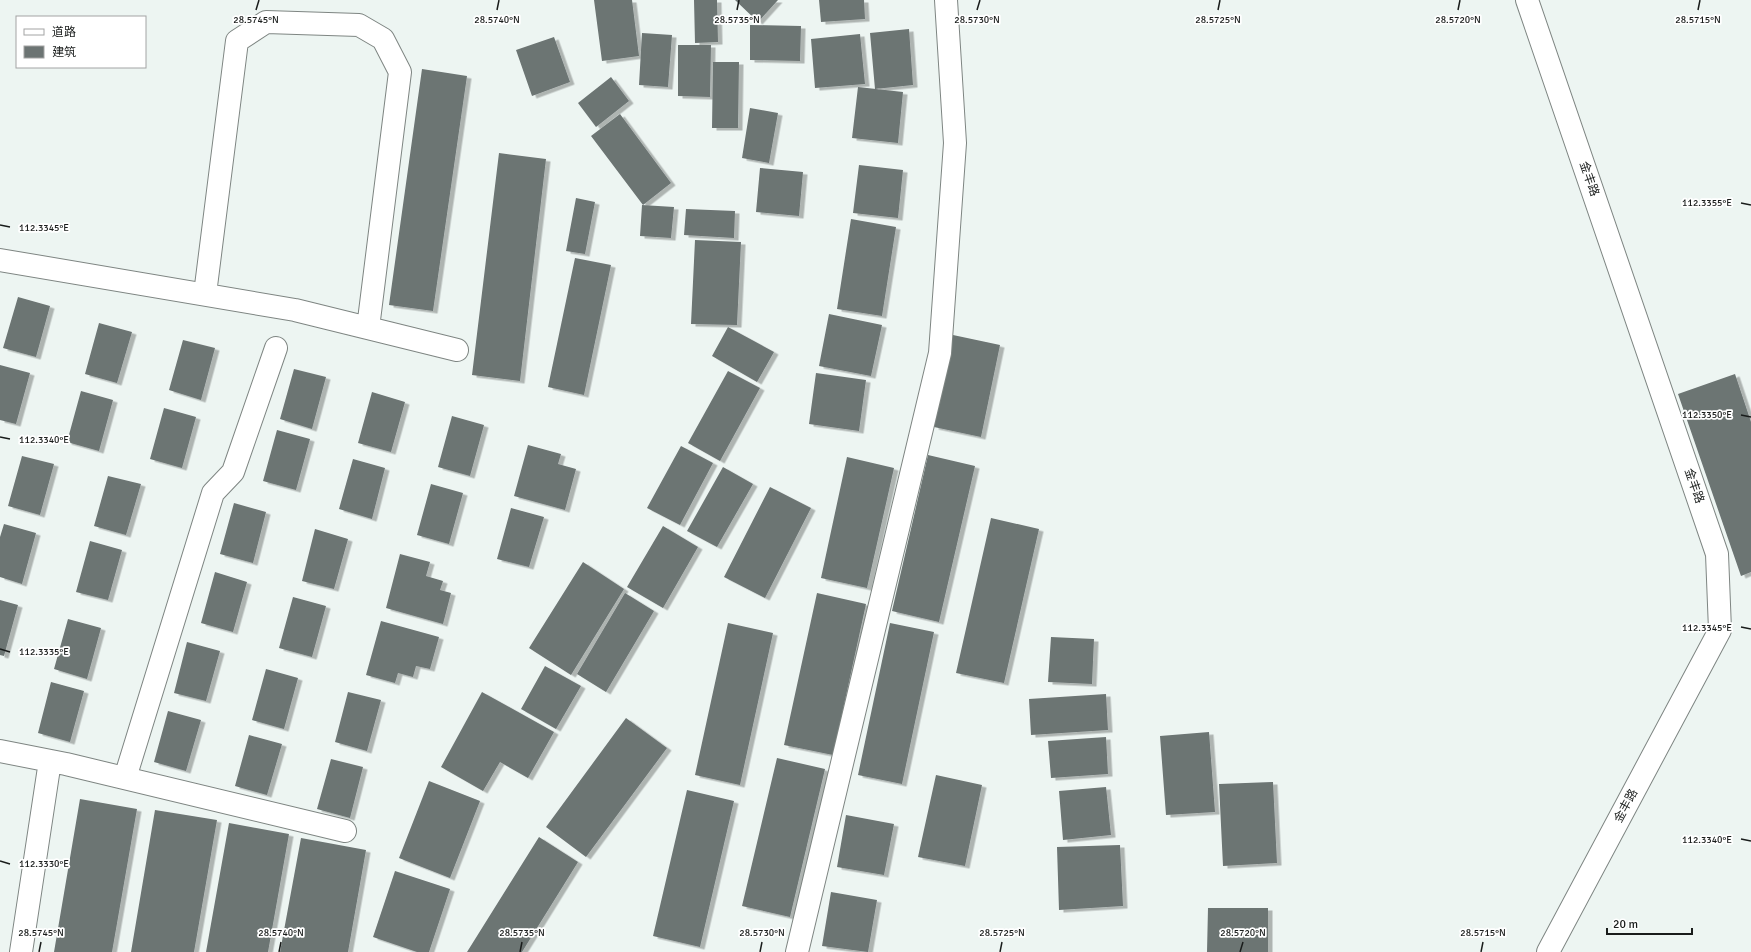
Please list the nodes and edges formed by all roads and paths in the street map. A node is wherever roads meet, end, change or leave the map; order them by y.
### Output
1 (946, 0) edge
2 (1527, 0) edge
3 (0, 260) edge
4 (205, 294) junction
5 (368, 328) junction
6 (276, 348) dead end
7 (457, 350) dead end
8 (0, 751) edge
9 (50, 761) junction
10 (125, 778) junction
11 (344, 832) dead end
12 (21, 952) edge
13 (797, 952) edge
14 (1548, 952) edge

1 - 13 street
2 - 14 street, 金丰路
3 - 4 street
4 - 5 street
4 - 5 street
5 - 7 street
6 - 10 street
8 - 9 street
9 - 10 street
9 - 12 street
10 - 11 street

